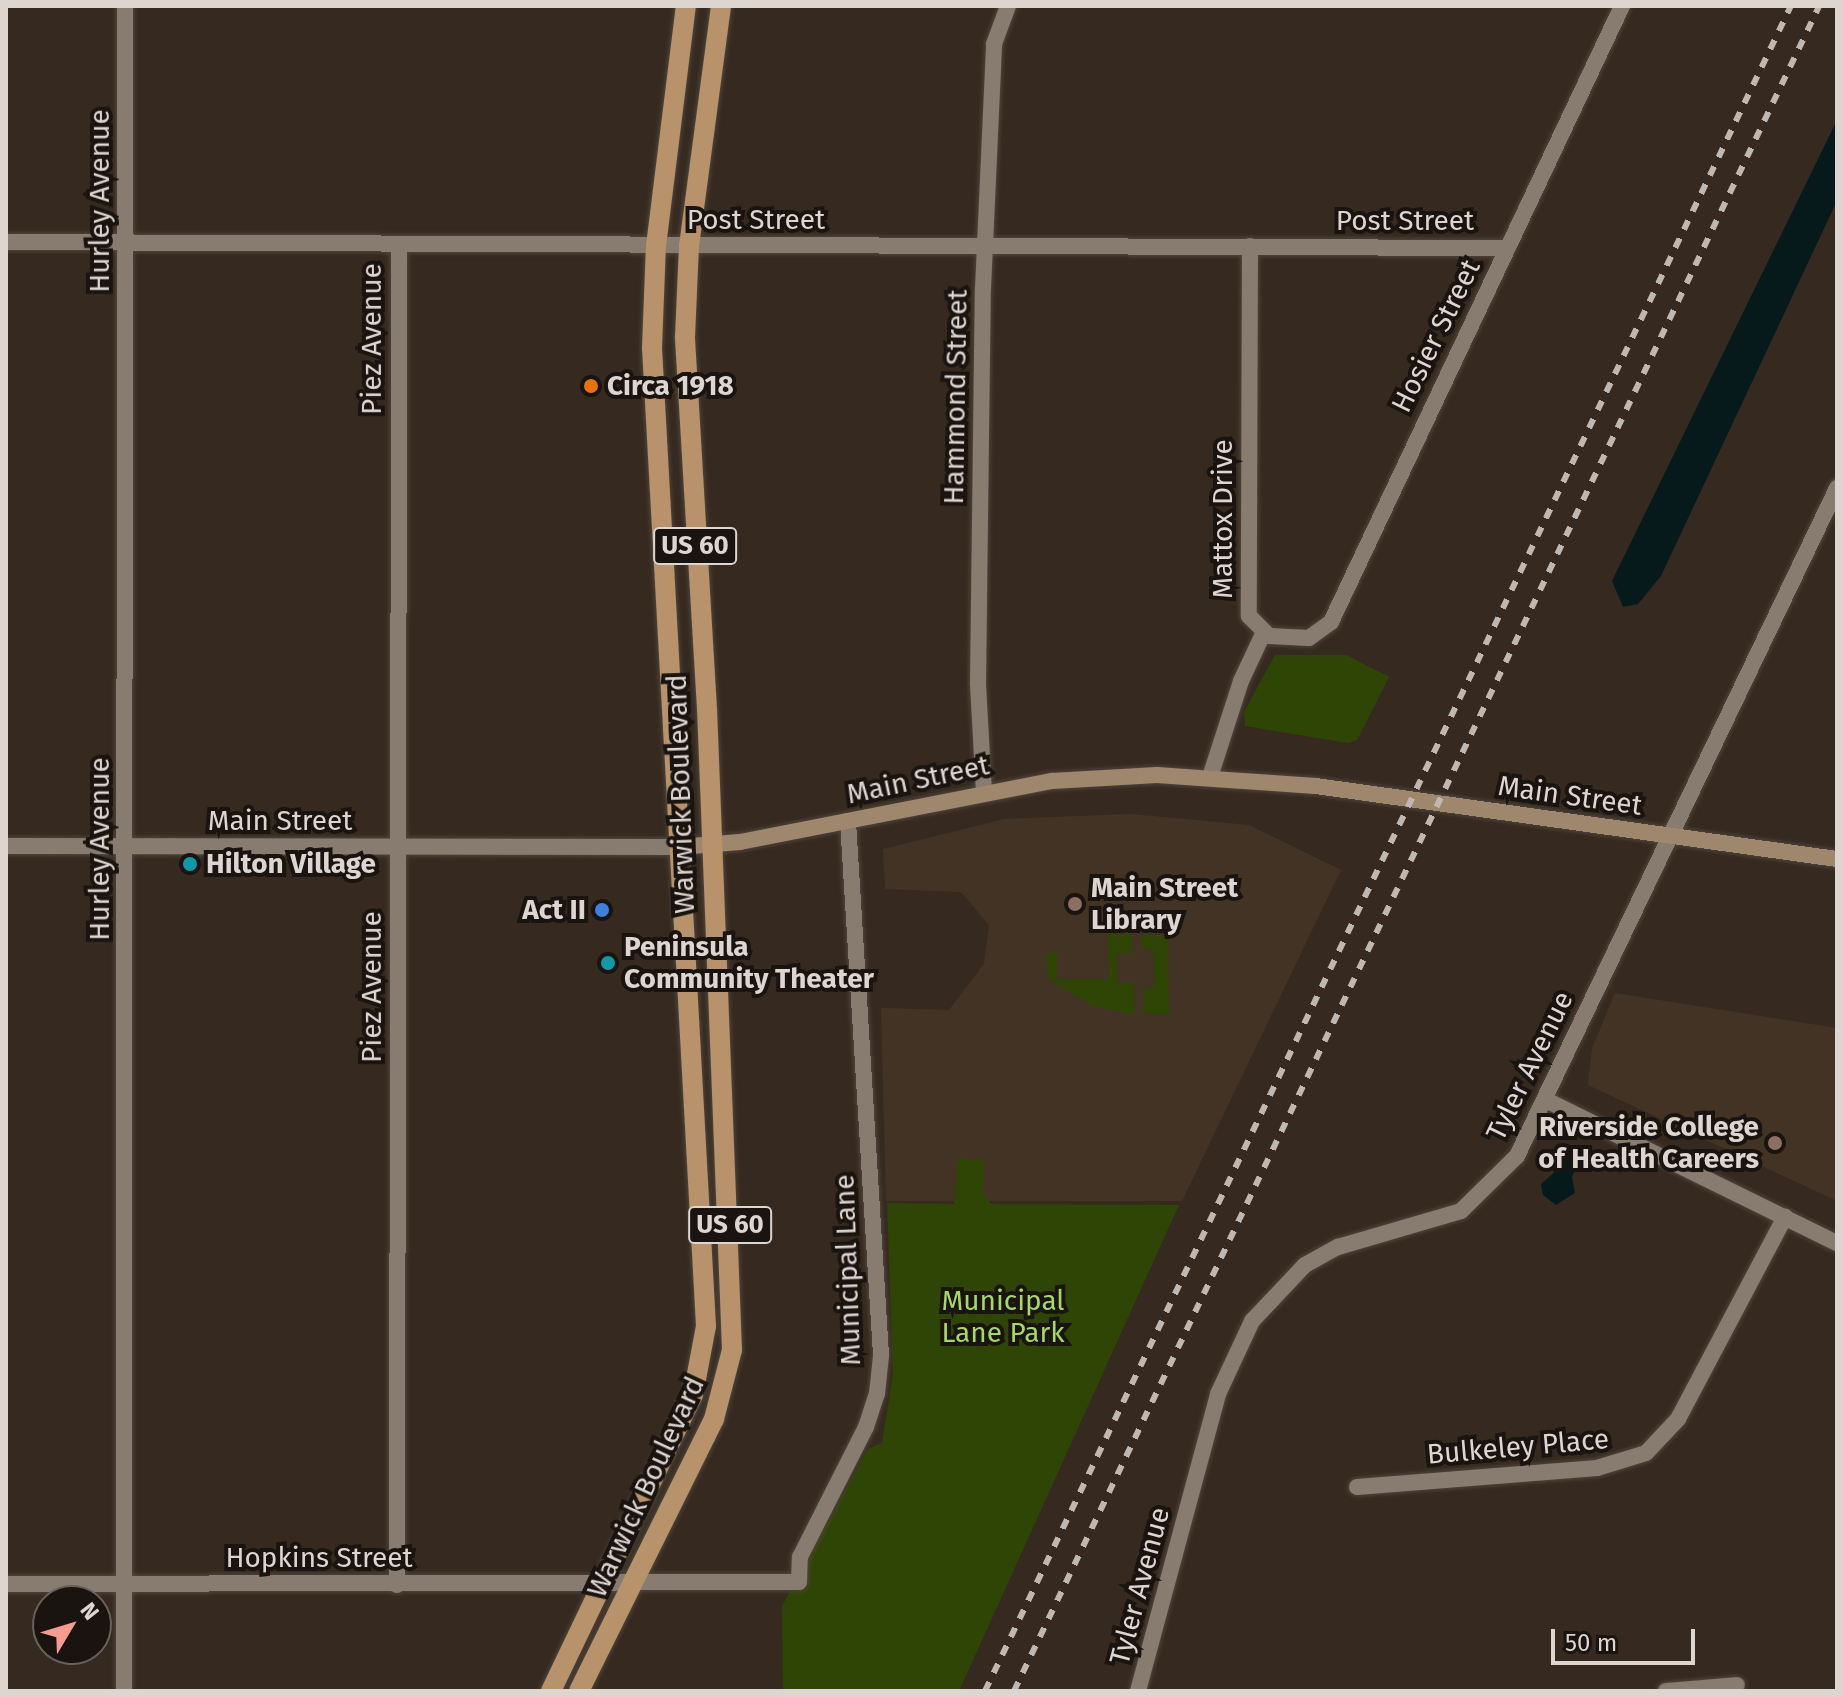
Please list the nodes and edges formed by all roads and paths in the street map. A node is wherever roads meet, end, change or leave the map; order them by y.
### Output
1 (125, 6) edge
2 (686, 6) edge
3 (721, 6) edge
4 (1008, 6) edge
5 (1622, 6) edge
6 (126, 241) junction
7 (6, 242) edge
8 (399, 245) junction
9 (656, 246) junction
10 (689, 246) junction
11 (985, 246) junction
12 (1250, 246) junction
13 (1507, 248) junction
14 (1837, 488) edge
15 (1820, 524) junction
16 (1837, 525) edge
17 (1263, 634) junction
18 (1210, 777) junction
19 (984, 792) junction
20 (848, 821) junction
21 (1671, 836) junction
22 (711, 845) junction
23 (6, 846) edge
24 (126, 847) junction
25 (398, 847) junction
26 (679, 847) junction
27 (1837, 859) edge
28 (1546, 1100) junction
29 (1785, 1217) junction
30 (1837, 1243) edge
31 (1357, 1487) dead end
32 (632, 1583) junction
33 (6, 1584) edge
34 (124, 1584) junction
35 (605, 1584) junction
36 (397, 1585) junction
37 (1737, 1685) dead end
38 (124, 1691) edge
39 (551, 1691) edge
40 (579, 1691) edge
41 (1138, 1691) edge
42 (1666, 1691) edge

1 - 6 street, Hurley Avenue
2 - 9 main road, Warwick Boulevard / US 60
3 - 10 main road, Warwick Boulevard / US 60
4 - 11 street, Hammond Street
5 - 13 street, Hosier Street
6 - 7 street, Post Street
6 - 8 street, Post Street
6 - 24 street, Hurley Avenue
8 - 9 street, Post Street
8 - 25 street, Piez Avenue
9 - 10 street, Post Street
9 - 26 main road, Warwick Boulevard / US 60
10 - 11 street, Post Street
10 - 22 main road, Warwick Boulevard / US 60
11 - 12 street, Post Street
11 - 19 street, Hammond Street
12 - 13 street, Post Street
12 - 17 street, Mattox Drive
13 - 17 street, Hosier Street
14 - 15 street, Tyler Avenue
15 - 16 street
15 - 21 street, Tyler Avenue
17 - 18 street
18 - 19 main road, Main Street
18 - 21 main road, Main Street
19 - 20 main road, Main Street
20 - 22 main road, Main Street
20 - 32 street, Municipal Lane
21 - 27 main road, Main Street
21 - 28 street, Tyler Avenue
22 - 26 main road, Main Street
22 - 32 main road, Warwick Boulevard / US 60
23 - 24 street, Main Street
24 - 25 street, Main Street
24 - 34 street, Hurley Avenue
25 - 26 street, Main Street
25 - 36 street, Piez Avenue
26 - 35 main road, Warwick Boulevard / US 60
28 - 29 street
28 - 41 street, Tyler Avenue
29 - 30 street
29 - 31 street, Bulkeley Place
32 - 35 street, Hopkins Street
32 - 40 main road, Warwick Boulevard / US 60
33 - 34 street, Hopkins Street
34 - 36 street, Hopkins Street
34 - 38 street, Hurley Avenue
35 - 36 street, Hopkins Street
35 - 39 main road, Warwick Boulevard / US 60
37 - 42 street

